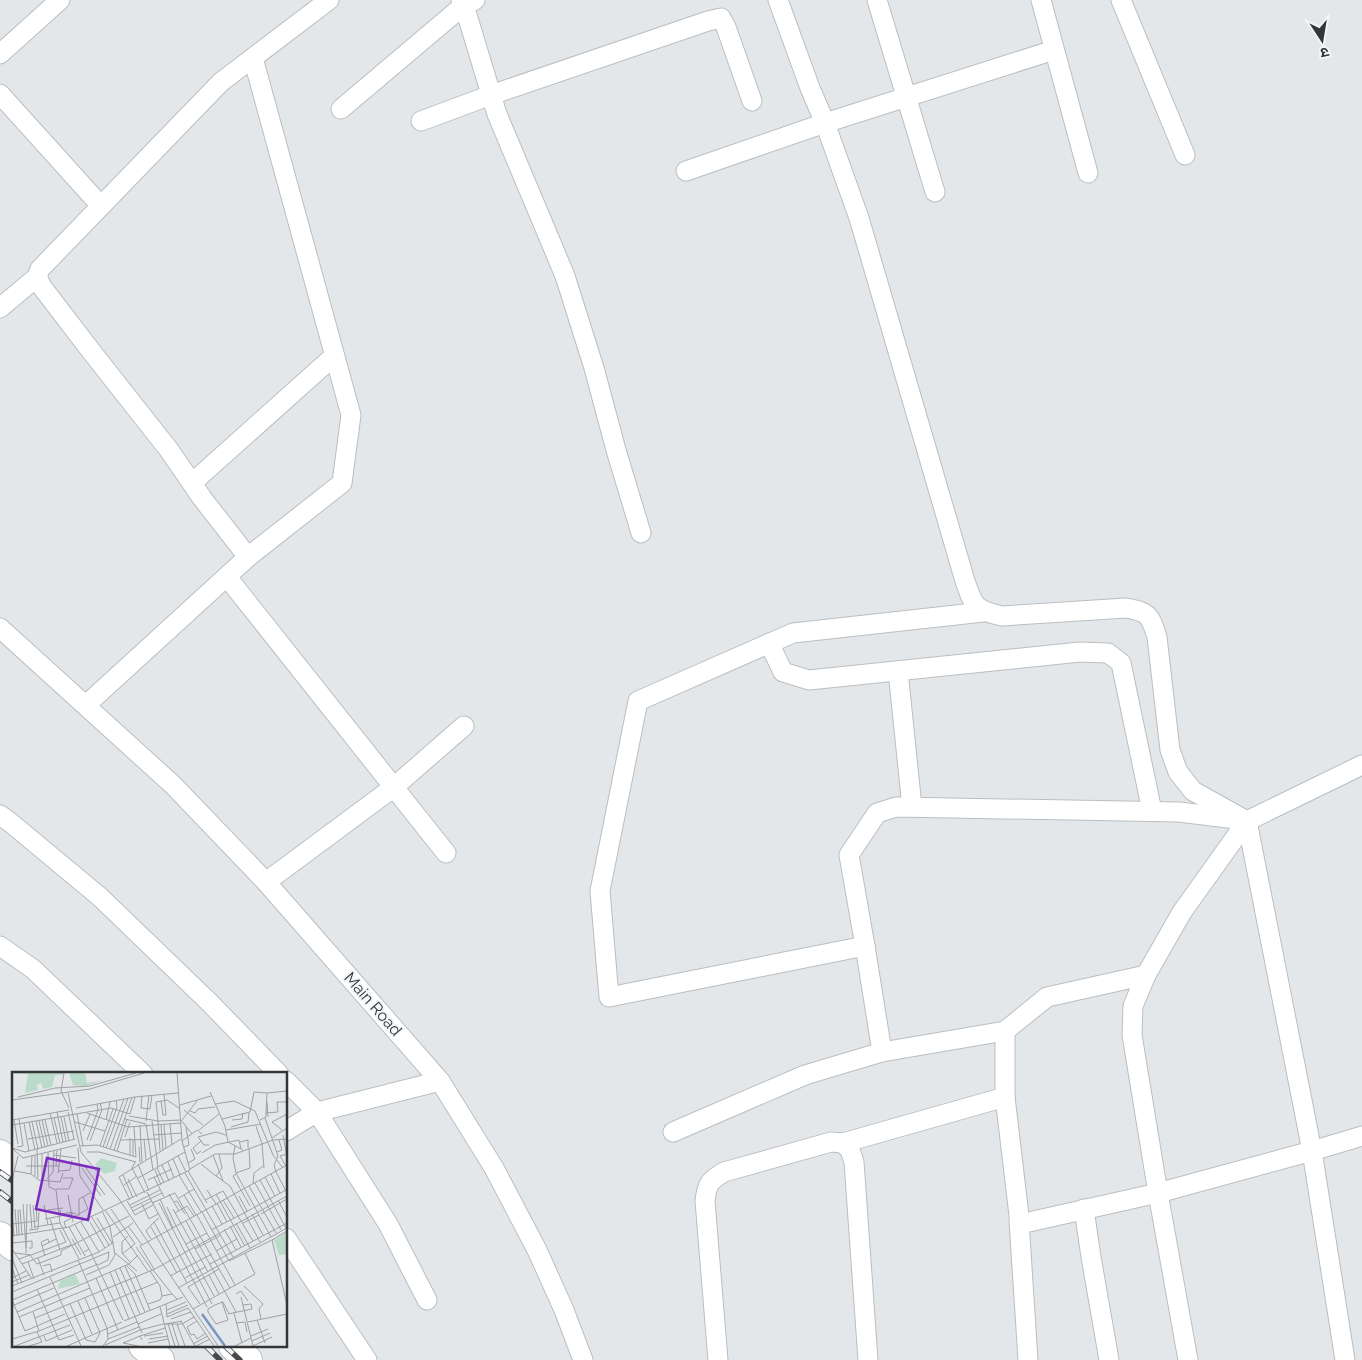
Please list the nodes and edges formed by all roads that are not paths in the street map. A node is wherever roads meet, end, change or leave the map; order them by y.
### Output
1 (60, 0) edge
2 (329, 0) edge
3 (778, 0) edge
4 (877, 0) edge
5 (1040, 0) edge
6 (1121, 0) edge
7 (467, 2) edge
8 (1054, 50) junction
9 (0, 54) edge
10 (253, 58) junction
11 (0, 94) edge
12 (492, 95) junction
13 (906, 96) junction
14 (752, 101) dead end
15 (341, 109) dead end
16 (421, 121) dead end
17 (825, 123) junction
18 (1185, 154) dead end
19 (686, 171) dead end
20 (1088, 173) dead end
21 (935, 192) dead end
22 (101, 206) junction
23 (37, 277) junction
24 (0, 308) edge
25 (334, 356) junction
26 (192, 483) junction
27 (641, 534) dead end
28 (248, 558) junction
29 (227, 577) junction
30 (983, 612) junction
31 (0, 628) edge
32 (769, 643) junction
33 (898, 671) junction
34 (86, 705) junction
35 (464, 726) dead end
36 (1362, 765) edge
37 (394, 787) junction
38 (912, 807) junction
39 (1152, 811) junction
40 (0, 815) edge
41 (1247, 820) junction
42 (446, 853) dead end
43 (266, 882) junction
44 (0, 946) edge
45 (865, 946) junction
46 (1146, 975) junction
47 (1006, 1031) junction
48 (882, 1052) junction
49 (141, 1072) edge
50 (277, 1072) edge
51 (440, 1081) junction
52 (288, 1083) edge
53 (1005, 1097) junction
54 (317, 1112) junction
55 (288, 1130) edge
56 (673, 1132) dead end
57 (1362, 1136) edge
58 (843, 1143) junction
59 (1312, 1151) junction
60 (0, 1154) edge
61 (12, 1163) edge
62 (1158, 1193) junction
63 (1084, 1210) junction
64 (1019, 1221) junction
65 (0, 1236) edge
66 (288, 1241) edge
67 (12, 1245) edge
68 (427, 1300) dead end
69 (145, 1348) edge
70 (235, 1348) edge
71 (160, 1360) edge
72 (248, 1360) edge
73 (368, 1360) edge
74 (582, 1360) edge
75 (718, 1360) edge
76 (868, 1360) edge
77 (1028, 1360) edge
78 (1109, 1360) edge
79 (1188, 1360) edge
80 (1345, 1360) edge

1 - 9 street
2 - 10 street
3 - 17 street
4 - 13 street
5 - 8 street
6 - 18 street
7 - 12 street
7 - 15 street
8 - 13 street
8 - 20 street
10 - 22 street
10 - 25 street
11 - 22 street
12 - 14 street
12 - 16 street
12 - 27 street
13 - 17 street
13 - 21 street
17 - 19 street
17 - 30 street
22 - 23 street
23 - 24 street
23 - 26 street
25 - 26 street
25 - 28 street
26 - 28 street
28 - 29 street
29 - 34 street
29 - 37 street
30 - 32 street
30 - 41 street
31 - 34 street, Main Road
32 - 33 street
32 - 45 street
33 - 38 street
33 - 39 street
34 - 43 street, Main Road
35 - 37 street
36 - 41 street
37 - 42 street
37 - 43 street
38 - 39 street
38 - 45 street
39 - 41 street
40 - 50 street
41 - 46 street
41 - 59 street
43 - 51 street, Main Road
44 - 49 street
45 - 48 street
46 - 47 street
46 - 62 street
47 - 48 street
47 - 53 street
48 - 56 street
51 - 54 street
51 - 74 street, Main Road
52 - 54 street
53 - 58 street
53 - 64 street
54 - 55 street
54 - 68 street
57 - 59 street
58 - 75 street
58 - 76 street
59 - 62 street
59 - 80 street
60 - 61 main road
62 - 63 street
62 - 79 street
63 - 64 street
63 - 78 street
64 - 77 street
65 - 67 main road
66 - 73 street
69 - 71 main road
70 - 72 main road

